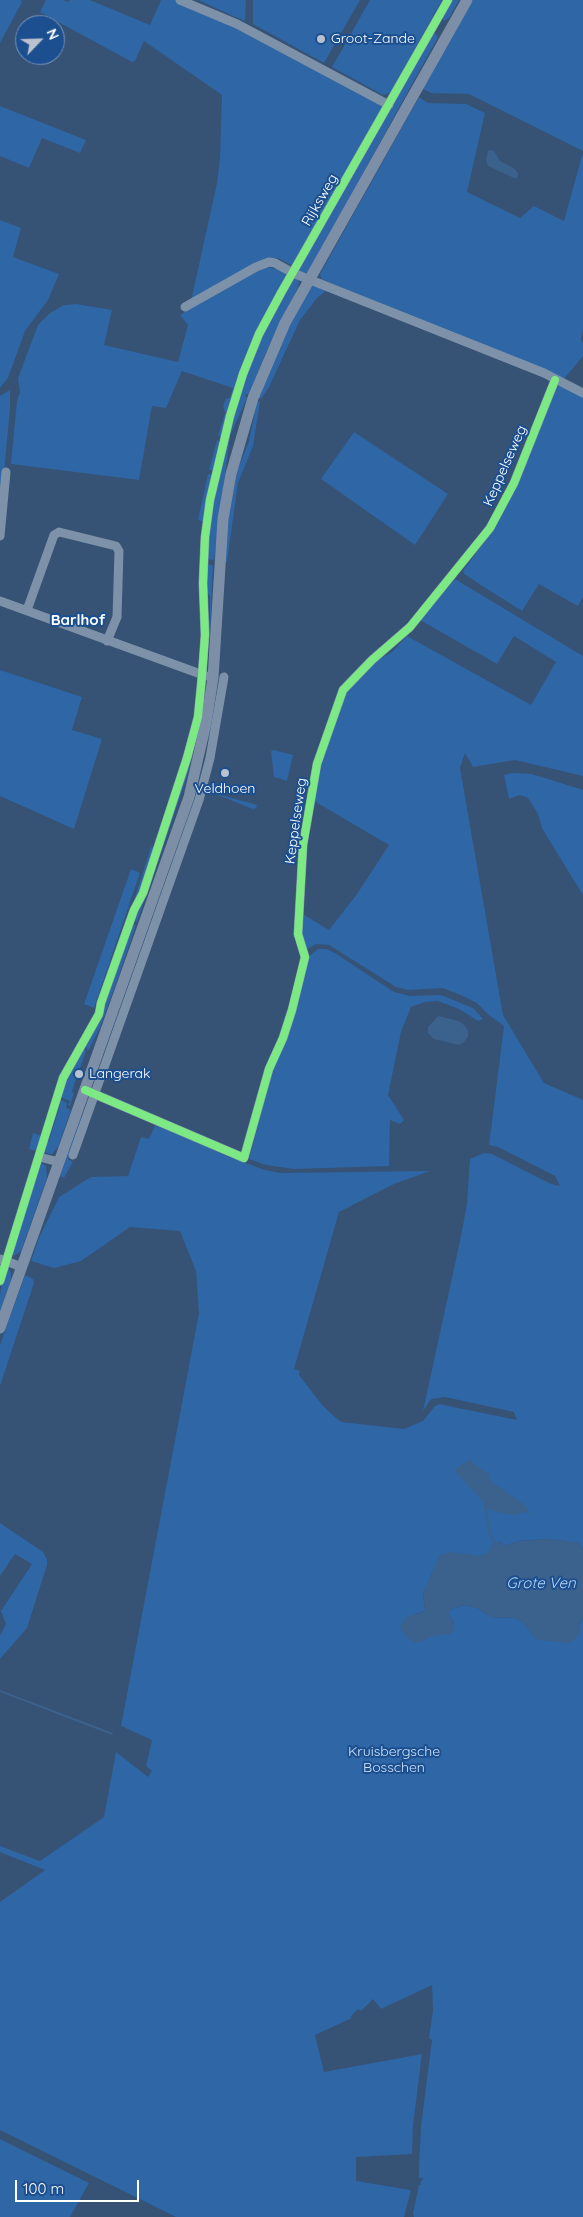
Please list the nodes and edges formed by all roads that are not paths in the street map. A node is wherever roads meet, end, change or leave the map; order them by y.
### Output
1 (180, 0) edge
2 (448, 0) edge
3 (467, 0) edge
4 (434, 25) junction
5 (449, 33) junction
6 (389, 105) junction
7 (293, 273) junction
8 (309, 279) junction
9 (185, 307) dead end
10 (555, 380) junction
11 (583, 392) edge
12 (6, 472) dead end
13 (0, 536) edge
14 (204, 561) junction
15 (219, 563) junction
16 (0, 601) edge
17 (27, 610) junction
18 (107, 641) junction
19 (213, 677) junction
20 (90, 1092) junction
21 (73, 1156) dead end
22 (39, 1157) junction
23 (59, 1162) junction
24 (3, 1260) edge
25 (22, 1267) junction
26 (0, 1281) edge
27 (0, 1328) edge

1 - 6 street
2 - 4 street, Rijksweg
3 - 5 main road
4 - 5 street
4 - 6 street, Rijksweg
5 - 8 main road
6 - 7 street, Rijksweg
7 - 8 street
7 - 9 street
7 - 14 street, Rijksweg
8 - 10 street
8 - 15 main road
10 - 11 street
10 - 20 street, Keppelseweg
12 - 13 street
14 - 15 street
14 - 19 street
15 - 19 main road
16 - 17 street
17 - 18 street
17 - 18 street
18 - 19 street
19 - 20 main road
19 - 22 street
20 - 21 street
20 - 23 main road
22 - 23 street
22 - 24 street
23 - 25 main road
24 - 25 street
24 - 26 street
25 - 27 main road

